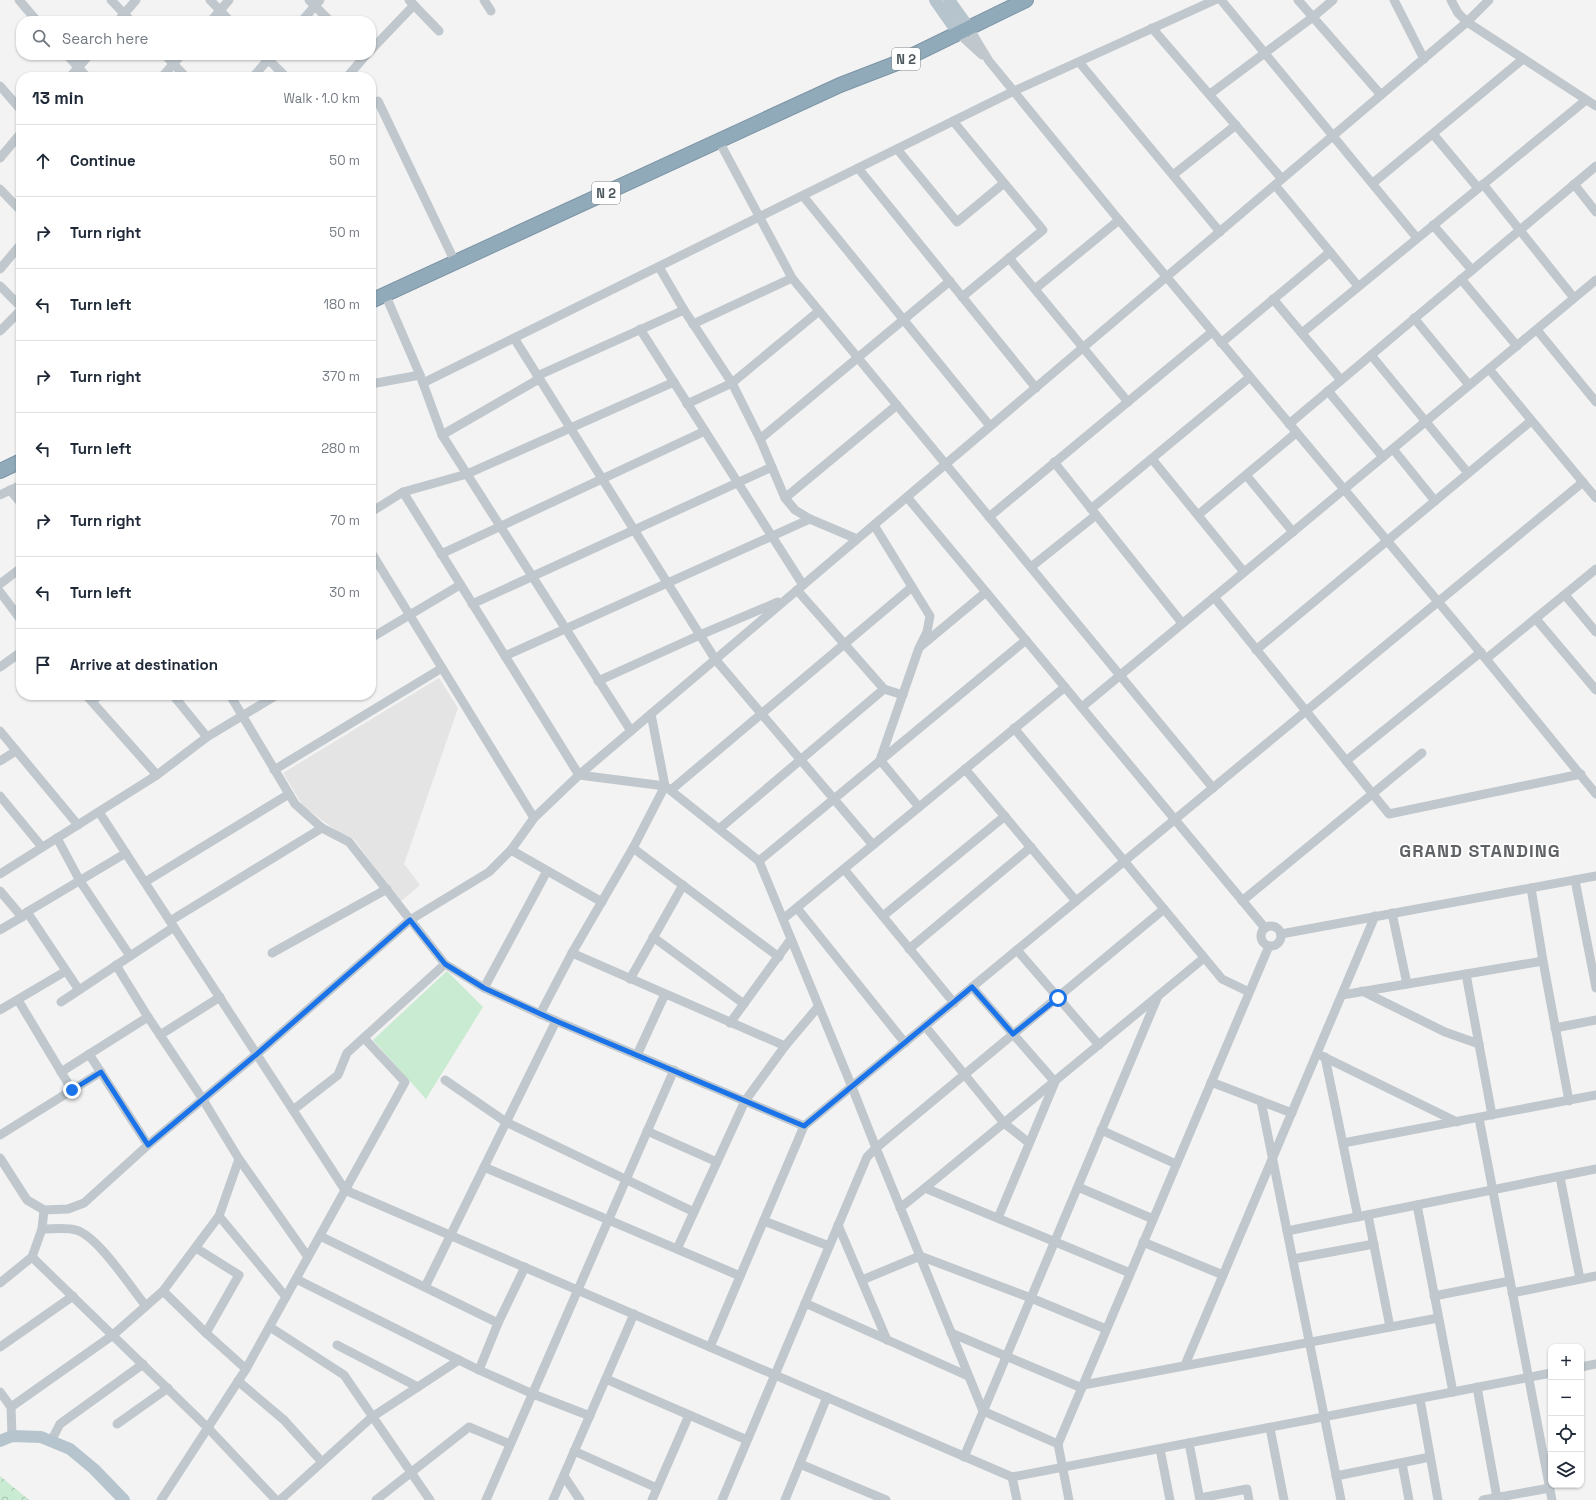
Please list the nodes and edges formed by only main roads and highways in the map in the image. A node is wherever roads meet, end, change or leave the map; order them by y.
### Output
1 (935, 0) edge
2 (950, 0) edge
3 (1009, 0) edge
4 (1026, 0) edge
5 (961, 27) junction
6 (376, 298) edge
7 (16, 463) edge
8 (0, 471) edge
9 (0, 1441) edge
10 (124, 1500) edge

1 - 5 main road
2 - 5 main road
3 - 5 highway, N 2
4 - 5 highway, N 2
5 - 6 highway, N 2
7 - 8 highway
9 - 10 main road

